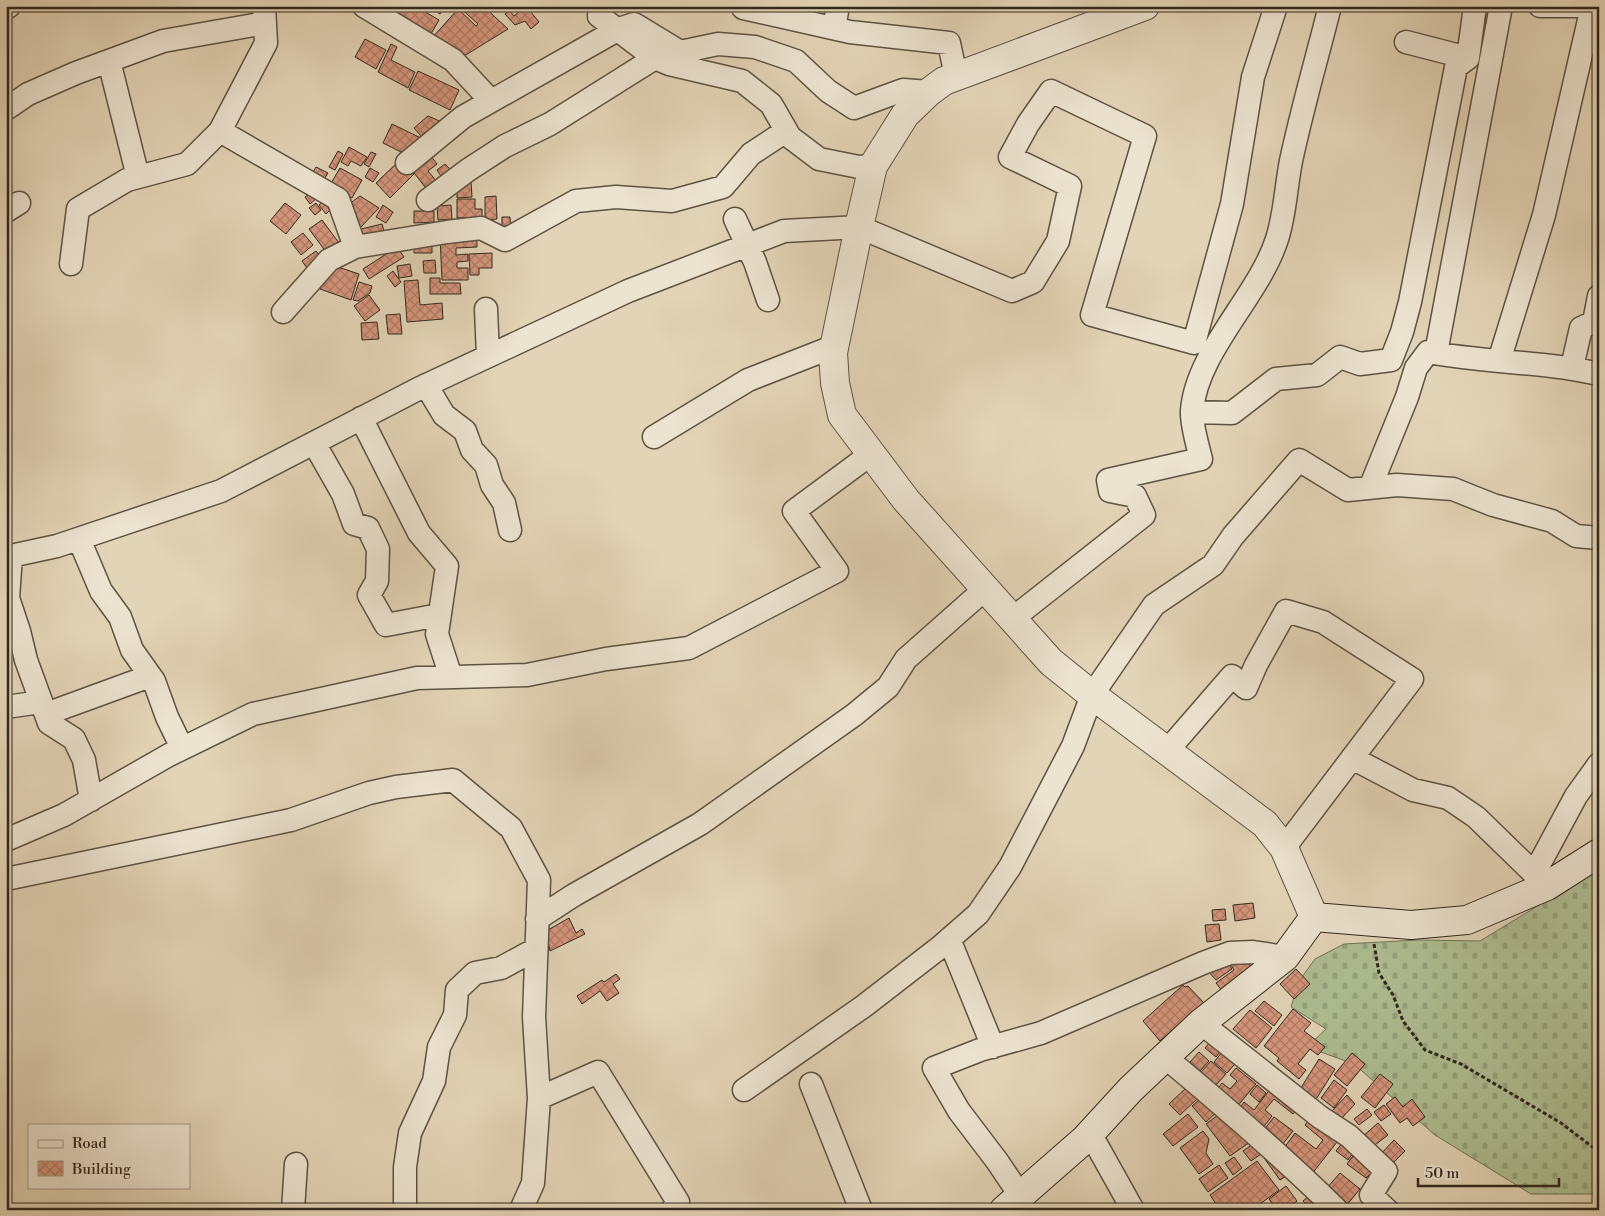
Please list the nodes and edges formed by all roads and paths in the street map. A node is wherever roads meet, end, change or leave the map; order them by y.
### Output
1 (364, 6) edge
2 (600, 6) edge
3 (743, 6) edge
4 (1145, 6) edge
5 (1276, 6) edge
6 (1330, 6) edge
7 (1475, 6) edge
8 (1501, 6) edge
9 (1540, 6) edge
10 (1597, 6) edge
11 (1592, 7) edge
12 (264, 15) edge
13 (836, 17) edge
14 (627, 20) edge
15 (1406, 42) dead end
16 (655, 58) junction
17 (1468, 58) junction
18 (109, 61) junction
19 (956, 76) junction
20 (929, 92) junction
21 (491, 101) junction
22 (6, 108) edge
23 (220, 131) junction
24 (786, 131) junction
25 (407, 163) dead end
26 (873, 166) junction
27 (138, 177) junction
28 (428, 200) dead end
29 (734, 219) dead end
30 (858, 227) junction
31 (747, 245) junction
32 (355, 248) junction
33 (71, 264) dead end
34 (1599, 296) edge
35 (768, 300) dead end
36 (486, 309) dead end
37 (283, 312) dead end
38 (835, 346) junction
39 (1436, 353) junction
40 (488, 356) junction
41 (1499, 361) junction
42 (1572, 367) junction
43 (1599, 374) edge
44 (426, 385) junction
45 (1192, 412) junction
46 (361, 418) junction
47 (654, 437) dead end
48 (314, 443) junction
49 (872, 454) junction
50 (1370, 488) junction
51 (510, 530) dead end
52 (1599, 538) edge
53 (79, 539) junction
54 (8, 556) edge
55 (985, 589) junction
56 (439, 615) junction
57 (1012, 619) junction
58 (150, 676) junction
59 (451, 677) junction
60 (1092, 695) junction
61 (6, 707) edge
62 (43, 708) junction
63 (182, 748) junction
64 (1168, 751) junction
65 (1352, 758) junction
66 (1599, 764) edge
67 (91, 800) junction
68 (6, 840) edge
69 (1284, 848) junction
70 (1599, 853) edge
71 (6, 879) edge
72 (1541, 880) junction
73 (1314, 917) junction
74 (537, 920) junction
75 (1374, 922) junction
76 (949, 939) junction
77 (536, 949) junction
78 (1285, 957) junction
79 (1202, 1023) junction
80 (993, 1047) junction
81 (1165, 1057) junction
82 (811, 1084) dead end
83 (744, 1090) dead end
84 (539, 1098) junction
85 (1090, 1133) junction
86 (1599, 1152) edge
87 (296, 1164) dead end
88 (1012, 1202) edge
89 (1383, 1209) edge
90 (294, 1210) edge
91 (405, 1210) edge
92 (521, 1210) edge
93 (672, 1210) edge
94 (861, 1210) edge
95 (1132, 1210) edge
96 (1337, 1210) edge

1 - 21 street
2 - 14 street
3 - 13 street
4 - 19 street
5 - 30 street
6 - 45 street
7 - 17 street
8 - 39 street
9 - 11 street
10 - 11 street
11 - 41 street
12 - 18 street
12 - 23 street
13 - 19 street
14 - 16 street
14 - 20 street
14 - 21 street
15 - 17 street
16 - 24 street
16 - 28 street
17 - 45 street
18 - 22 street
18 - 27 street
19 - 20 street
20 - 26 street
21 - 25 street
23 - 27 street
23 - 32 street
24 - 26 street
24 - 32 street
26 - 30 street
27 - 33 street
29 - 31 street
30 - 31 street
30 - 38 street
31 - 35 street
31 - 40 street
32 - 37 street
34 - 42 street
36 - 40 street
38 - 47 street
38 - 49 street
39 - 41 street
39 - 50 street
40 - 44 street
41 - 42 street
42 - 43 street
44 - 46 street
44 - 51 street
45 - 57 street
46 - 48 street
46 - 56 street
48 - 53 street
48 - 56 street
49 - 55 street
49 - 59 street
50 - 52 street
50 - 60 street
53 - 54 street
53 - 58 street
54 - 62 street
55 - 57 street
55 - 74 street
56 - 59 street
57 - 60 street
58 - 62 street
58 - 63 street
59 - 63 street
60 - 64 street
60 - 76 street
61 - 62 street
62 - 67 street
63 - 67 street
64 - 65 street
64 - 69 street
65 - 69 street
65 - 72 street
66 - 72 street
67 - 68 street
69 - 73 street
70 - 72 street
71 - 74 street
72 - 75 street
73 - 75 street
73 - 78 street
74 - 77 street
75 - 86 path
76 - 80 street
76 - 83 street
77 - 84 street
77 - 91 street
78 - 79 street
78 - 80 street
79 - 81 street
79 - 89 street
80 - 88 street
81 - 85 street
81 - 96 street
82 - 94 street
84 - 92 street
84 - 93 street
85 - 88 street
85 - 95 street
87 - 90 street

